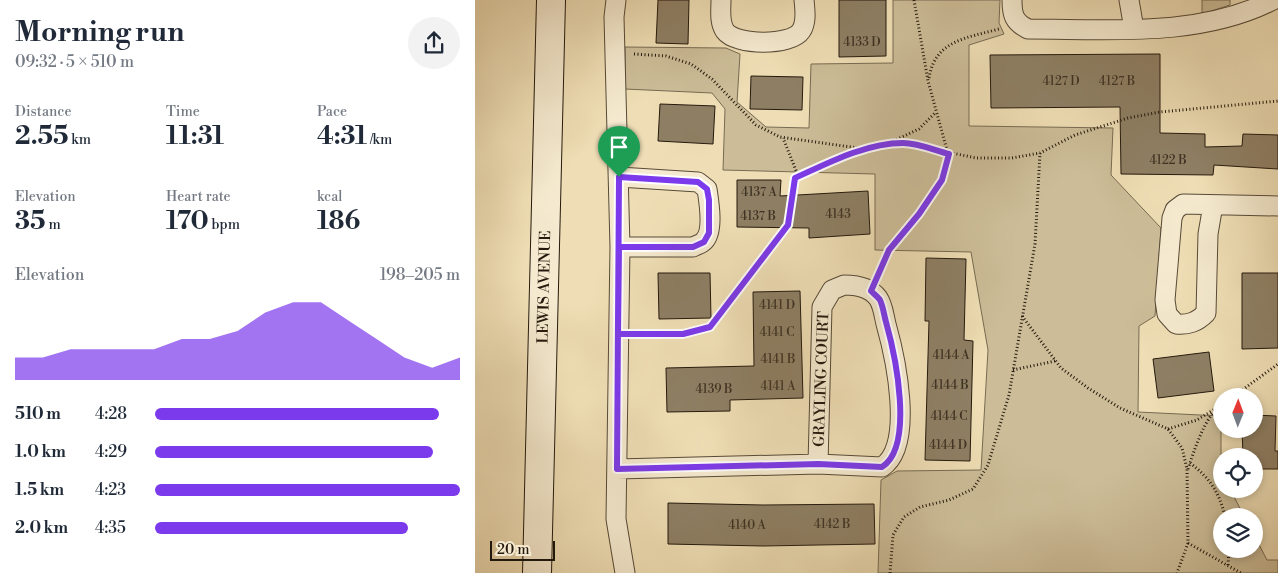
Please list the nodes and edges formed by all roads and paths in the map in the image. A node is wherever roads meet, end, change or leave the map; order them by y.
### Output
1 (551, 0) edge
2 (617, 0) edge
3 (721, 0) edge
4 (804, 0) edge
5 (914, 0) edge
6 (1013, 0) edge
7 (1129, 0) edge
8 (1273, 0) edge
9 (1017, 24) junction
10 (1135, 29) junction
11 (615, 52) junction
12 (928, 82) junction
13 (1278, 101) edge
14 (935, 113) junction
15 (783, 138) junction
16 (884, 145) junction
17 (865, 149) junction
18 (1040, 153) junction
19 (949, 154) junction
20 (619, 177) junction
21 (795, 178) junction
22 (1213, 205) junction
23 (1278, 206) edge
24 (619, 247) junction
25 (871, 291) junction
26 (1022, 316) junction
27 (618, 334) junction
28 (1055, 361) junction
29 (1278, 364) edge
30 (1013, 370) junction
31 (1245, 388) edge
32 (1213, 410) edge
33 (1213, 413) edge
34 (1168, 429) junction
35 (1190, 463) junction
36 (818, 464) junction
37 (617, 469) junction
38 (1187, 469) junction
39 (1223, 508) edge
40 (1188, 543) junction
41 (1228, 558) edge
42 (1228, 565) junction
43 (537, 573) edge
44 (625, 573) edge
45 (890, 573) edge
46 (1177, 573) edge
47 (1241, 573) edge

1 - 43 main road, LEWIS AVENUE
2 - 11 street
3 - 4 street
5 - 12 path
6 - 9 street
7 - 10 street
8 - 10 street
9 - 10 street
9 - 12 path
11 - 15 path
11 - 20 street
12 - 14 path
13 - 18 path
14 - 16 path
14 - 19 path
15 - 17 path
15 - 21 path
16 - 17 path
16 - 19 path
17 - 21 path
18 - 19 path
18 - 26 path
19 - 25 path
20 - 24 street
20 - 24 street
21 - 27 path
22 - 22 street
22 - 23 street
24 - 27 street
25 - 36 street, GRAYLING COURT
25 - 36 street, GRAYLING COURT
26 - 28 path
26 - 30 path
27 - 37 street
28 - 30 path
28 - 34 path
29 - 31 path
30 - 45 path
32 - 34 path
33 - 35 path
34 - 38 path
35 - 38 path
35 - 39 path
36 - 37 street, GRAYLING COURT
37 - 44 street
38 - 40 path
40 - 42 path
40 - 46 path
41 - 42 path
42 - 47 path

